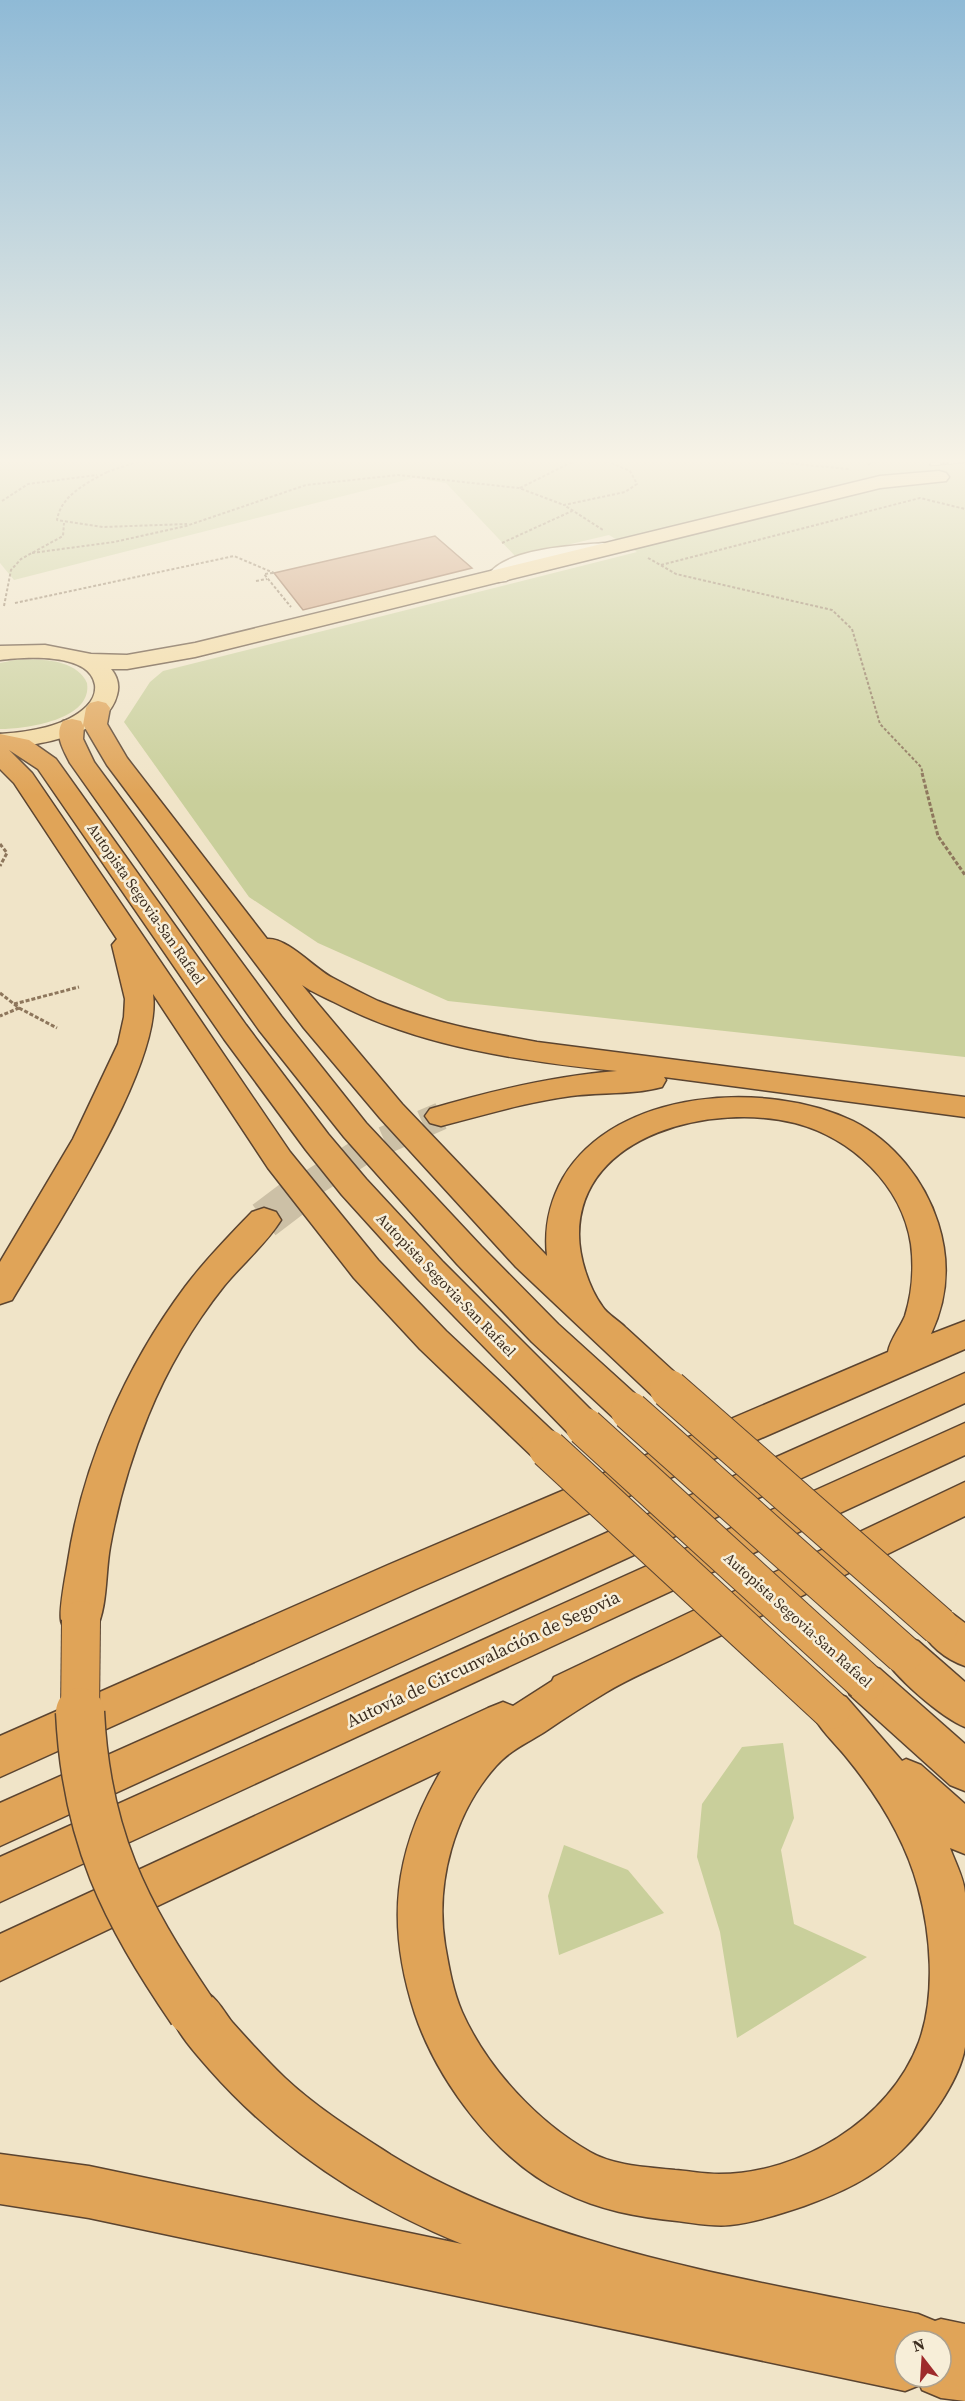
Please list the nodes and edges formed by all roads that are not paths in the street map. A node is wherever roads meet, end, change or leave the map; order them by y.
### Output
1 (515, 571) edge
2 (3, 644) edge
3 (195, 650) junction
4 (86, 661) junction
5 (92, 710) junction
6 (0, 741) edge
7 (0, 755) edge
8 (222, 901) junction
9 (121, 926) junction
10 (934, 1103) junction
11 (965, 1107) edge
12 (441, 1116) tunnel mouth
13 (264, 1220) tunnel mouth
14 (0, 1291) edge
15 (965, 1334) edge
16 (624, 1348) junction
17 (965, 1387) edge
18 (819, 1398) junction
19 (965, 1438) edge
20 (965, 1498) edge
21 (952, 1637) edge
22 (589, 1681) junction
23 (848, 1696) junction
24 (965, 1708) edge
25 (0, 1757) edge
26 (965, 1771) edge
27 (0, 1825) edge
28 (965, 1833) edge
29 (0, 1880) edge
30 (0, 1958) edge
31 (0, 2180) edge
32 (893, 2336) edge
33 (893, 2361) edge

1 - 3 main road
2 - 4 main road
3 - 4 main road
3 - 5 main road
4 - 5 main road
5 - 6 main road
5 - 8 highway
5 - 24 highway, Autopista Segovia-San Rafael, bridge
6 - 23 highway, Autopista Segovia-San Rafael, bridge
7 - 9 highway
8 - 10 highway
8 - 16 highway
9 - 14 highway
9 - 23 highway, bridge
10 - 11 highway
10 - 12 highway
13 - 32 highway, bridge
15 - 18 highway
16 - 18 highway
16 - 21 highway, bridge
17 - 27 highway
18 - 25 highway
19 - 29 highway, Autovía de Circunvalación de Segovia
20 - 22 highway
22 - 23 highway
22 - 30 highway
23 - 26 highway, Autopista Segovia-San Rafael
23 - 28 highway
31 - 33 highway

